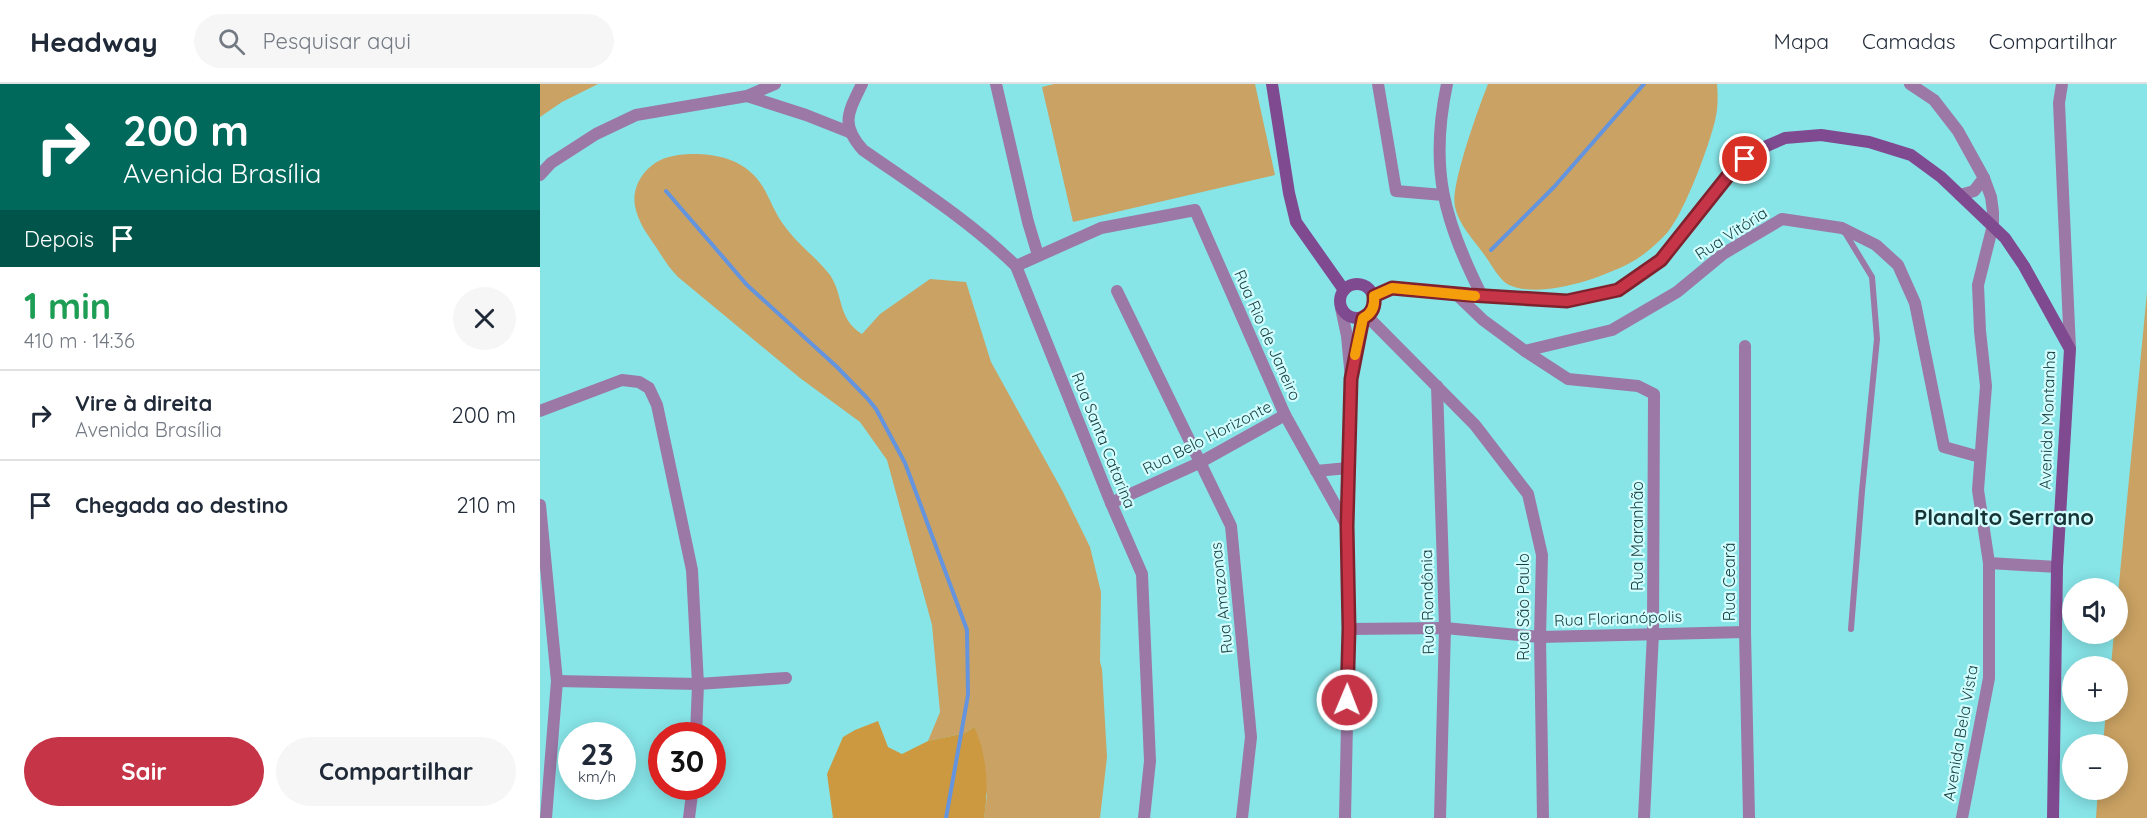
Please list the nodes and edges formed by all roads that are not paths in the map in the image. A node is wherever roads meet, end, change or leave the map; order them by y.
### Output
1 (775, 84) edge
2 (862, 84) edge
3 (996, 84) edge
4 (1272, 84) edge
5 (1378, 84) edge
6 (1447, 84) edge
7 (1910, 84) edge
8 (2062, 84) edge
9 (747, 96) junction
10 (849, 132) junction
11 (540, 175) edge
12 (1984, 178) junction
13 (1443, 195) junction
14 (1960, 195) junction
15 (1993, 225) junction
16 (1842, 228) junction
17 (1038, 255) junction
18 (1016, 266) junction
19 (1344, 290) junction
20 (1117, 291) dead end
21 (1456, 294) junction
22 (1374, 296) junction
23 (1482, 296) junction
24 (1341, 308) junction
25 (1365, 317) junction
26 (1745, 346) dead end
27 (2070, 349) junction
28 (1525, 351) junction
29 (1351, 379) junction
30 (1437, 386) junction
31 (540, 411) edge
32 (1285, 416) junction
33 (1980, 457) junction
34 (1199, 463) junction
35 (1348, 468) junction
36 (1316, 471) junction
37 (1111, 503) junction
38 (540, 505) edge
39 (1347, 526) junction
40 (1989, 564) junction
41 (2057, 567) junction
42 (1445, 628) junction
43 (1349, 629) junction
44 (1851, 629) dead end
45 (1746, 632) junction
46 (1653, 633) junction
47 (1540, 637) junction
48 (786, 678) dead end
49 (557, 681) junction
50 (698, 684) junction
51 (697, 722) edge
52 (691, 800) edge
53 (546, 818) edge
54 (689, 818) edge
55 (1144, 818) edge
56 (1242, 818) edge
57 (1345, 818) edge
58 (1440, 818) edge
59 (1543, 818) edge
60 (1644, 818) edge
61 (1749, 818) edge
62 (1962, 818) edge
63 (2053, 818) edge

1 - 9 street
2 - 10 street
3 - 17 street
4 - 19 street
5 - 13 street
6 - 13 street
7 - 12 street, Avenida Bela Vista
8 - 27 street
9 - 10 street
9 - 11 street
10 - 18 street
12 - 14 street
12 - 15 street, Avenida Bela Vista
13 - 23 street
14 - 15 street, Avenida Montanha
14 - 23 street, Avenida Montanha
15 - 27 street, Avenida Montanha
15 - 33 street, Avenida Bela Vista
16 - 28 street, Rua Vitória
16 - 33 street, Rua Vitória
16 - 44 lane
17 - 18 street
17 - 32 street, Rua Rio de Janeiro
18 - 37 street, Rua Santa Catarina
19 - 22 street
19 - 24 street
20 - 34 street, Rua Amazonas
21 - 22 street, Avenida Montanha
21 - 23 street, Avenida Montanha
21 - 28 street
22 - 25 street
24 - 25 street
24 - 29 street, Rua Rio de Janeiro
25 - 29 street, Rua Rio de Janeiro
25 - 30 street, Rua São Paulo
26 - 45 street, Rua Ceará
27 - 41 street, Avenida Montanha
28 - 46 street, Rua Maranhão
29 - 35 street, Rua Rio de Janeiro
30 - 42 street, Rua Rondônia
30 - 47 street, Rua São Paulo
31 - 50 street
32 - 34 street, Rua Belo Horizonte
32 - 36 street, Rua Rio de Janeiro
33 - 40 street, Avenida Bela Vista
34 - 37 street, Rua Belo Horizonte
34 - 56 street, Rua Amazonas
35 - 36 street
35 - 39 street, Rua Rio de Janeiro
36 - 39 street, Rua Rio de Janeiro
37 - 55 street, Rua Santa Catarina
38 - 49 street
39 - 43 street, Rua Rio de Janeiro
40 - 41 street
40 - 62 street, Avenida Bela Vista
41 - 63 street, Avenida Montanha
42 - 43 street, Rua Florianópolis
42 - 47 street, Rua Florianópolis
42 - 58 street, Rua Rondônia
43 - 57 street, Rua Rio de Janeiro
45 - 46 street, Rua Florianópolis
45 - 61 street, Rua Ceará
46 - 47 street, Rua Florianópolis
46 - 60 street, Rua Maranhão
47 - 59 street, Rua São Paulo
48 - 50 street
49 - 50 street
49 - 53 street
50 - 51 street
52 - 54 street

